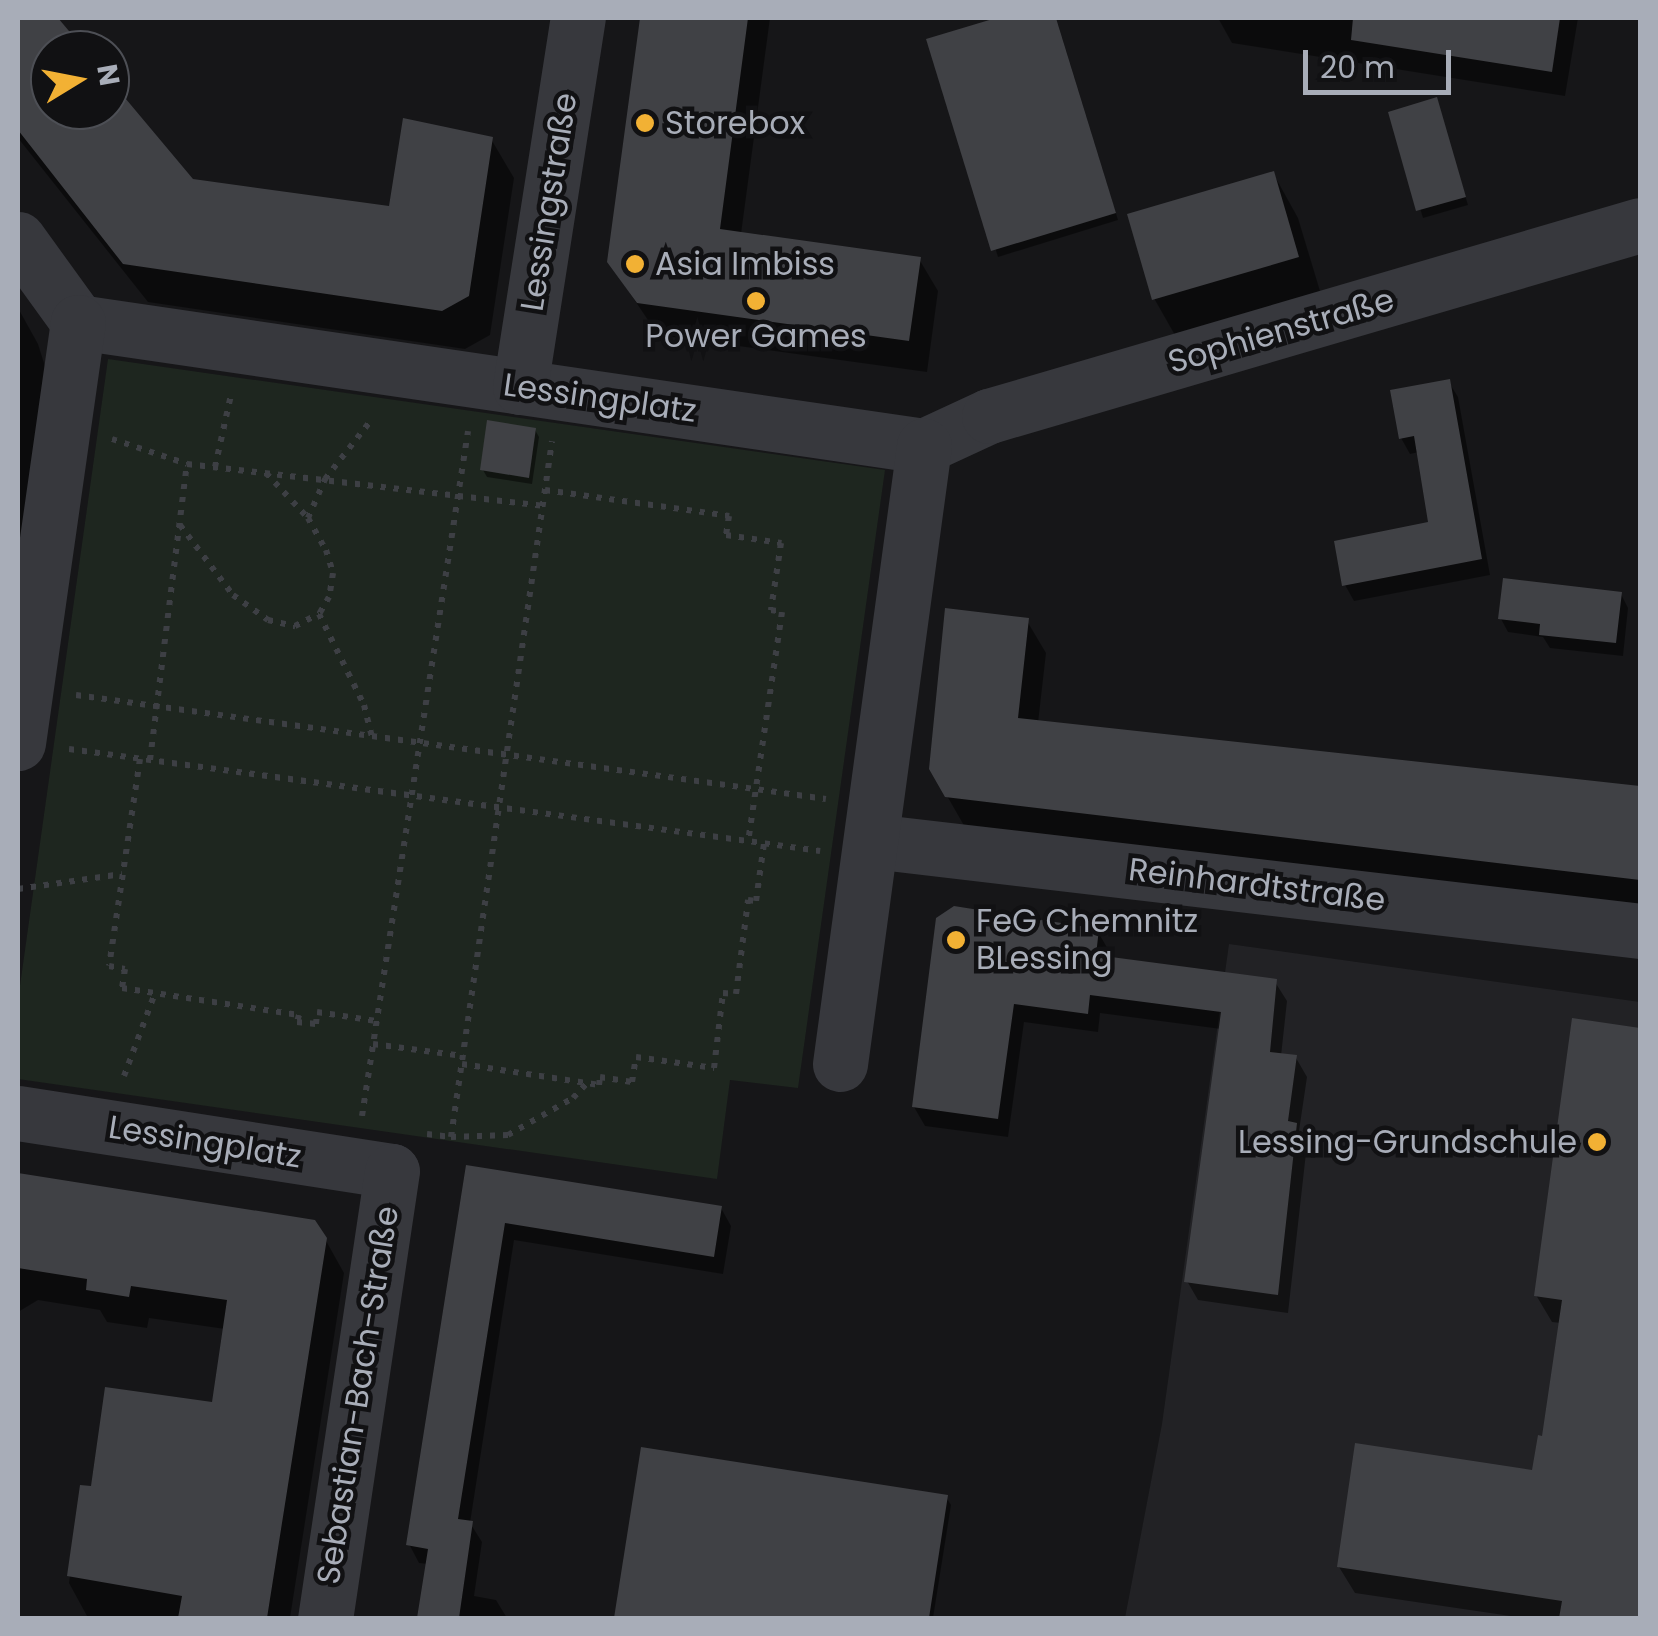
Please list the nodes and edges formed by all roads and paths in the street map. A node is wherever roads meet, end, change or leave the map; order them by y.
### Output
1 (578, 18) edge
2 (1640, 225) edge
3 (18, 239) edge
4 (78, 322) junction
5 (242, 346) junction
6 (410, 371) junction
7 (519, 387) junction
8 (64, 424) junction
9 (924, 446) junction
10 (187, 464) junction
11 (215, 467) junction
12 (266, 472) junction
13 (324, 479) junction
14 (545, 490) junction
15 (458, 494) junction
16 (543, 506) junction
17 (308, 518) junction
18 (180, 524) junction
19 (319, 614) junction
20 (25, 687) junction
21 (157, 707) junction
22 (372, 738) junction
23 (18, 742) edge
24 (419, 745) junction
25 (507, 757) junction
26 (140, 758) junction
27 (150, 760) junction
28 (756, 790) junction
29 (411, 794) junction
30 (500, 806) junction
31 (873, 835) junction
32 (748, 840) junction
33 (764, 843) junction
34 (122, 874) junction
35 (18, 889) edge
36 (1640, 931) edge
37 (155, 993) junction
38 (376, 1022) junction
39 (373, 1044) junction
40 (462, 1060) junction
41 (840, 1064) dead end
42 (586, 1083) junction
43 (18, 1113) edge
44 (104, 1127) junction
45 (451, 1137) junction
46 (387, 1157) junction
47 (324, 1618) edge

1 - 7 street, Lessingstraße
2 - 9 street, Sophienstraße
3 - 4 street
4 - 5 street, Lessingplatz
4 - 8 street
5 - 6 street, Lessingplatz
5 - 11 path
6 - 7 street, Lessingplatz
6 - 13 path
7 - 9 street, Lessingplatz
7 - 14 path
7 - 15 path
8 - 10 path
8 - 20 street
9 - 31 street
10 - 11 path
10 - 18 path
11 - 12 path
12 - 13 path
12 - 17 path
13 - 15 path
13 - 17 path
14 - 16 path
14 - 28 path
15 - 16 path
15 - 24 path
16 - 25 path
17 - 19 path
18 - 19 path
18 - 21 path
19 - 22 path
20 - 21 path
20 - 23 street
21 - 22 path
21 - 27 path
22 - 24 path
23 - 26 path
24 - 25 path
24 - 29 path
25 - 28 path
25 - 30 path
26 - 27 path
26 - 34 path
27 - 29 path
28 - 31 path
28 - 32 path
29 - 30 path
29 - 38 path
30 - 32 path
30 - 40 path
31 - 33 path
31 - 36 street, Reinhardtstraße
31 - 41 street
32 - 33 path
33 - 42 path
34 - 35 path
34 - 37 path
37 - 38 path
37 - 44 path
38 - 39 path
39 - 40 path
39 - 46 path
40 - 42 path
40 - 45 path
42 - 45 path
43 - 44 street, Lessingplatz
44 - 46 street, Lessingplatz
45 - 46 path
46 - 47 street, Sebastian-Bach-Straße

